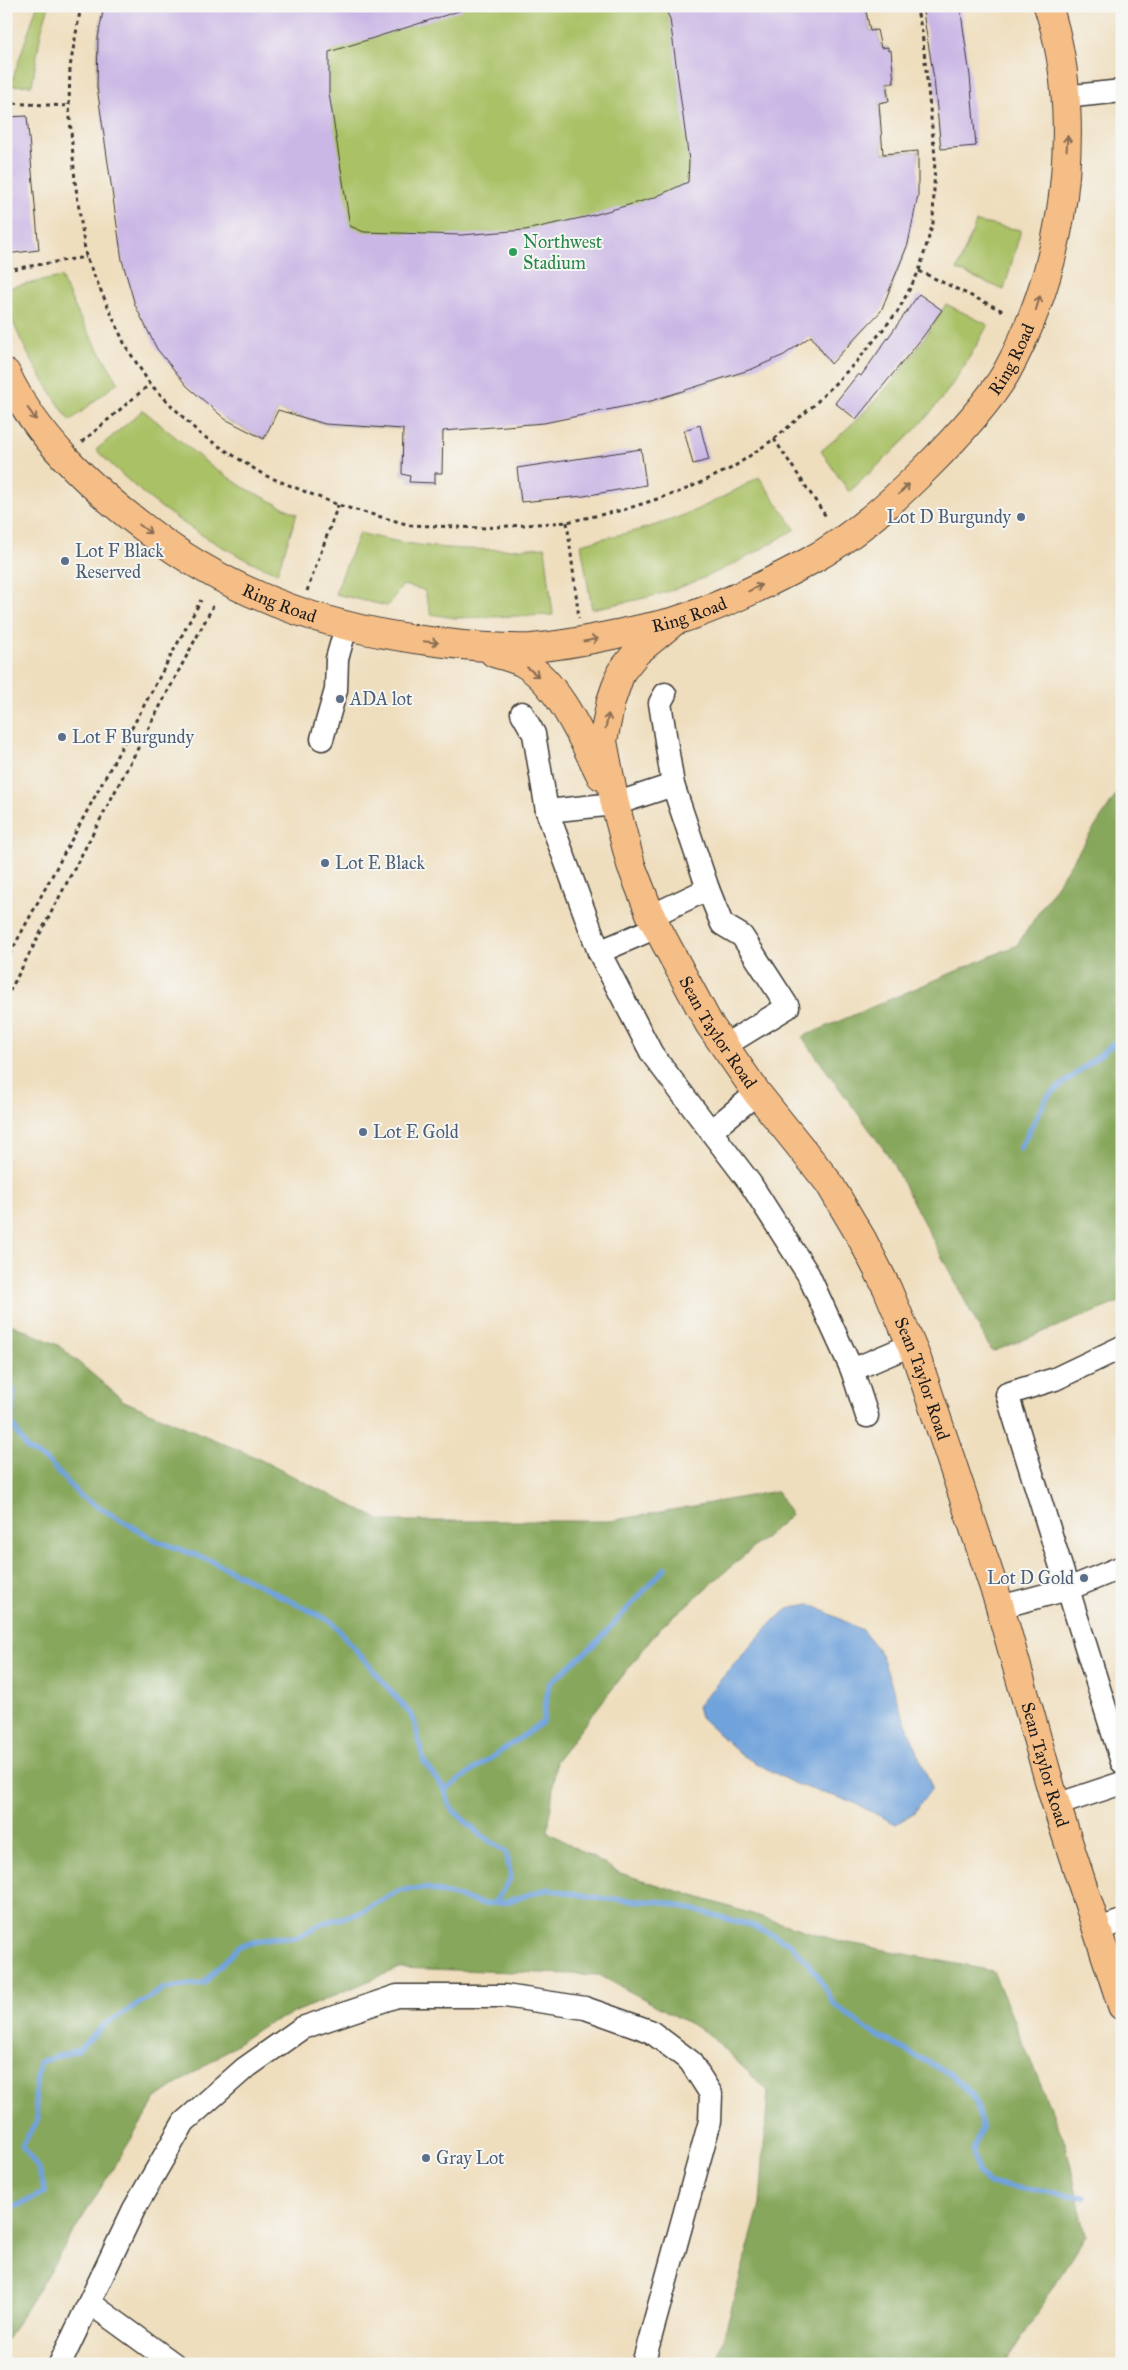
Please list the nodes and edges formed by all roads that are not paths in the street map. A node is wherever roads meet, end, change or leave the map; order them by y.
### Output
1 (1048, 6) edge
2 (1122, 91) edge
3 (1064, 97) junction
4 (6, 373) edge
5 (678, 620) junction
6 (346, 627) junction
7 (473, 646) junction
8 (665, 694) dead end
9 (522, 713) dead end
10 (322, 739) dead end
11 (672, 785) junction
12 (615, 804) junction
13 (547, 811) junction
14 (708, 889) junction
15 (654, 921) junction
16 (598, 952) junction
17 (724, 1046) junction
18 (757, 1093) junction
19 (711, 1131) junction
20 (911, 1345) junction
21 (1122, 1347) edge
22 (852, 1370) junction
23 (867, 1416) dead end
24 (1122, 1567) edge
25 (1068, 1588) junction
26 (1000, 1607) junction
27 (1122, 1762) edge
28 (1122, 1783) edge
29 (1056, 1805) junction
30 (1122, 1921) edge
31 (1096, 1930) junction
32 (1122, 2006) edge
33 (90, 2303) junction
34 (60, 2364) edge
35 (174, 2364) edge
36 (643, 2364) edge

1 - 3 main road, Ring Road
2 - 3 lane
5 -> 3 main road, Ring Road
4 -> 6 main road, Ring Road
7 -> 5 main road, Ring Road
12 -> 5 main road, Sean Taylor Road
6 -> 7 main road, Ring Road
6 - 10 lane
7 -> 12 main road, Sean Taylor Road
8 - 11 lane
9 - 13 lane
11 - 12 lane
11 - 14 lane
12 - 13 lane
12 - 15 main road, Sean Taylor Road
13 - 16 lane
14 - 15 lane
14 - 17 lane
15 - 16 lane
15 - 17 main road, Sean Taylor Road
16 - 19 lane
17 - 18 main road, Sean Taylor Road
18 - 19 lane
18 - 20 main road, Sean Taylor Road
19 - 22 lane
20 - 22 lane
20 - 26 main road, Sean Taylor Road
21 - 25 lane
22 - 23 lane
24 - 25 lane
25 - 26 lane
25 - 27 lane
26 - 29 main road, Sean Taylor Road
28 - 29 lane
29 - 31 main road, Sean Taylor Road
30 - 31 lane
31 - 32 main road, Sean Taylor Road
33 - 34 lane
33 - 35 lane
33 - 36 lane

